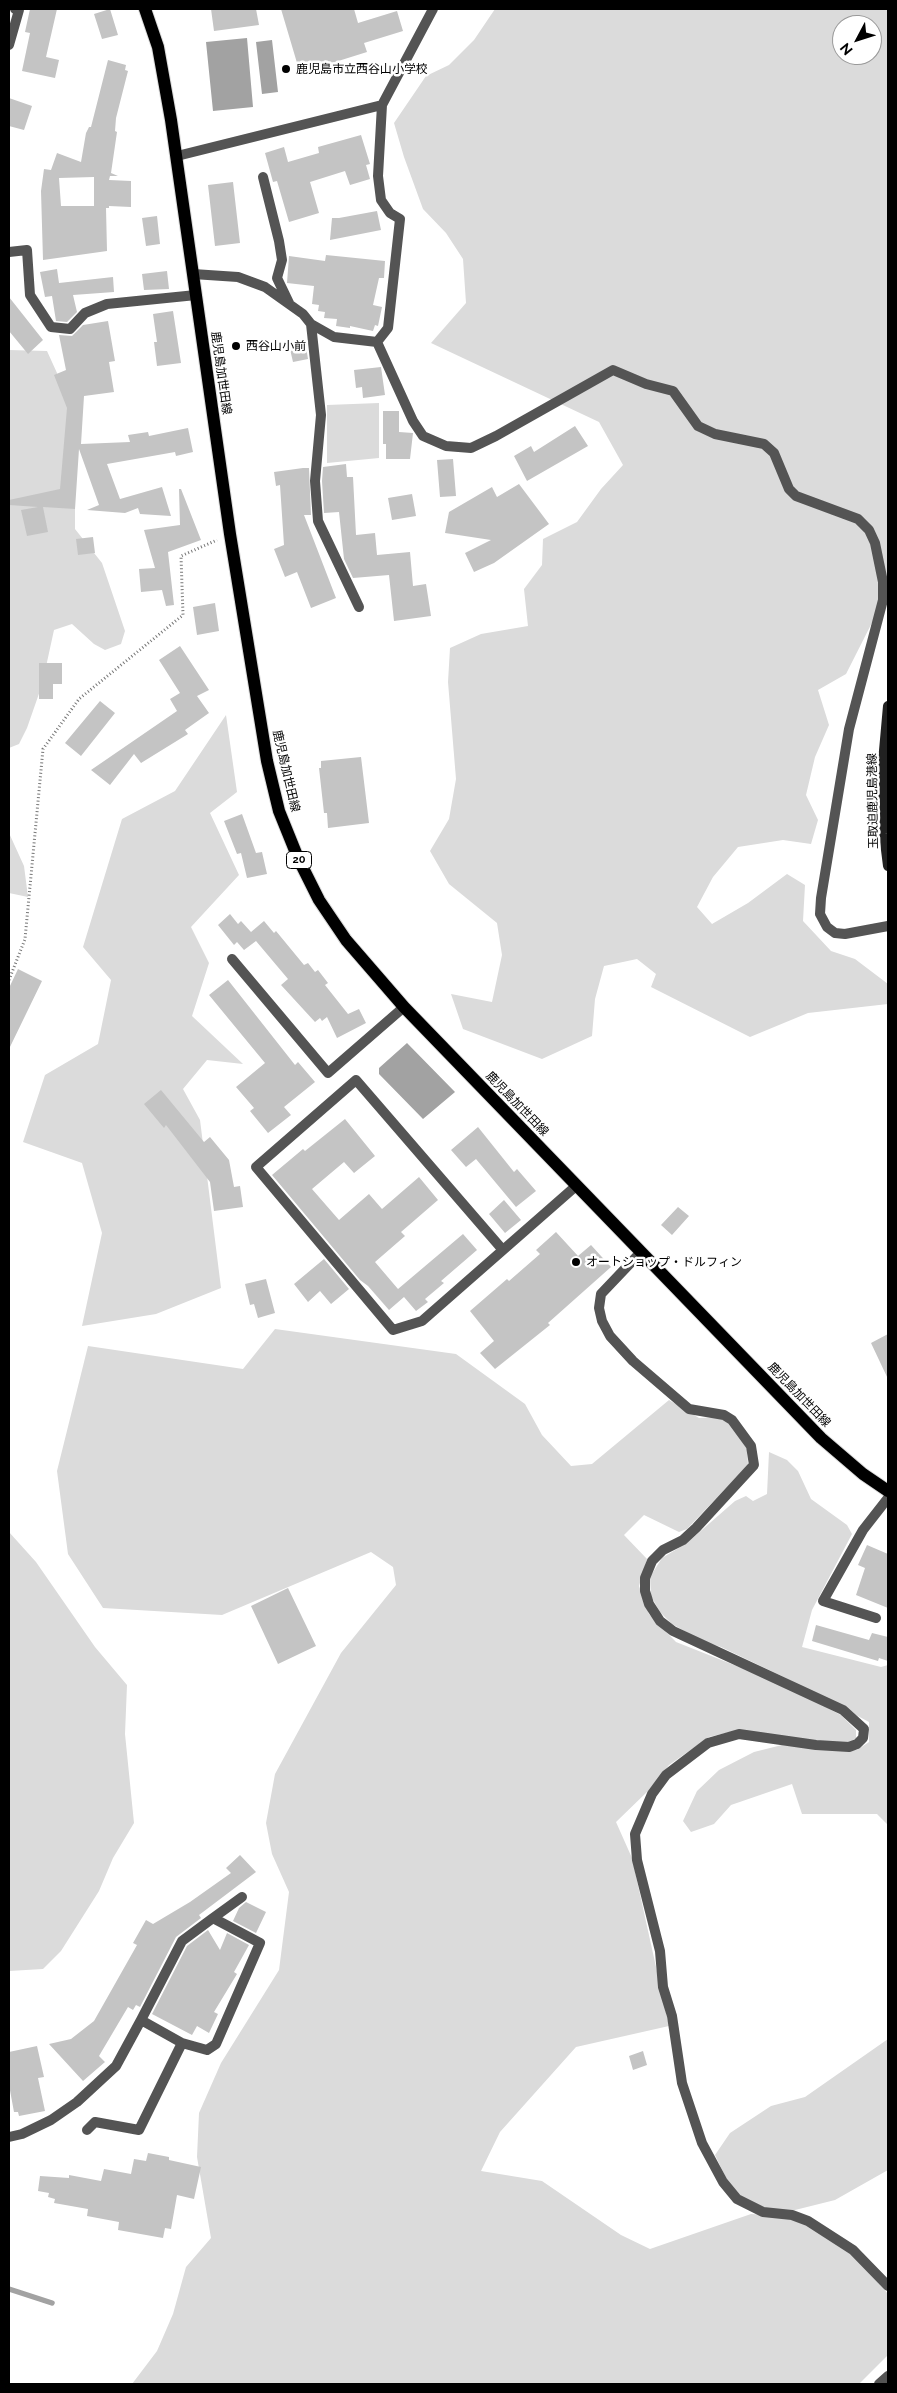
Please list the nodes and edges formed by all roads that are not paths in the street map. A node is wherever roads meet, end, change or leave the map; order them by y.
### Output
1 (15, 9) edge
2 (145, 9) edge
3 (433, 9) edge
4 (9, 44) edge
5 (382, 105) junction
6 (177, 156) junction
7 (263, 177) dead end
8 (9, 252) edge
9 (193, 274) junction
10 (196, 294) junction
11 (289, 304) junction
12 (311, 324) junction
13 (377, 342) junction
14 (358, 607) dead end
15 (888, 706) edge
16 (888, 866) edge
17 (888, 926) edge
18 (232, 959) dead end
19 (404, 1007) junction
20 (576, 1186) junction
21 (502, 1249) junction
22 (640, 1253) junction
23 (888, 1491) edge
24 (888, 1498) edge
25 (876, 1618) dead end
26 (242, 1897) dead end
27 (213, 1918) junction
28 (141, 2020) junction
29 (182, 2043) junction
30 (87, 2130) dead end
31 (9, 2137) edge
32 (888, 2286) edge
33 (888, 2376) edge
34 (879, 2384) edge

1 - 4 street
2 - 6 main road, 鹿児島加世田線 / 20
3 - 5 street
5 - 6 street
5 - 13 street
6 - 9 main road, 鹿児島加世田線 / 20
7 - 11 street
8 - 10 street
9 - 10 main road, 鹿児島加世田線 / 20
9 - 11 street
10 - 19 main road, 鹿児島加世田線 / 20
11 - 12 street
12 - 13 street
12 - 14 street
13 - 17 street
15 - 16 main road, 玉取迫鹿児島港線
18 - 19 street
19 - 20 main road, 鹿児島加世田線 / 20
20 - 21 street
20 - 22 main road, 鹿児島加世田線 / 20
21 - 21 street
22 - 23 main road, 鹿児島加世田線 / 20
22 - 32 street
24 - 25 street
26 - 27 street
27 - 28 street
27 - 29 street
28 - 29 street
28 - 31 street
29 - 30 street
33 - 34 street

